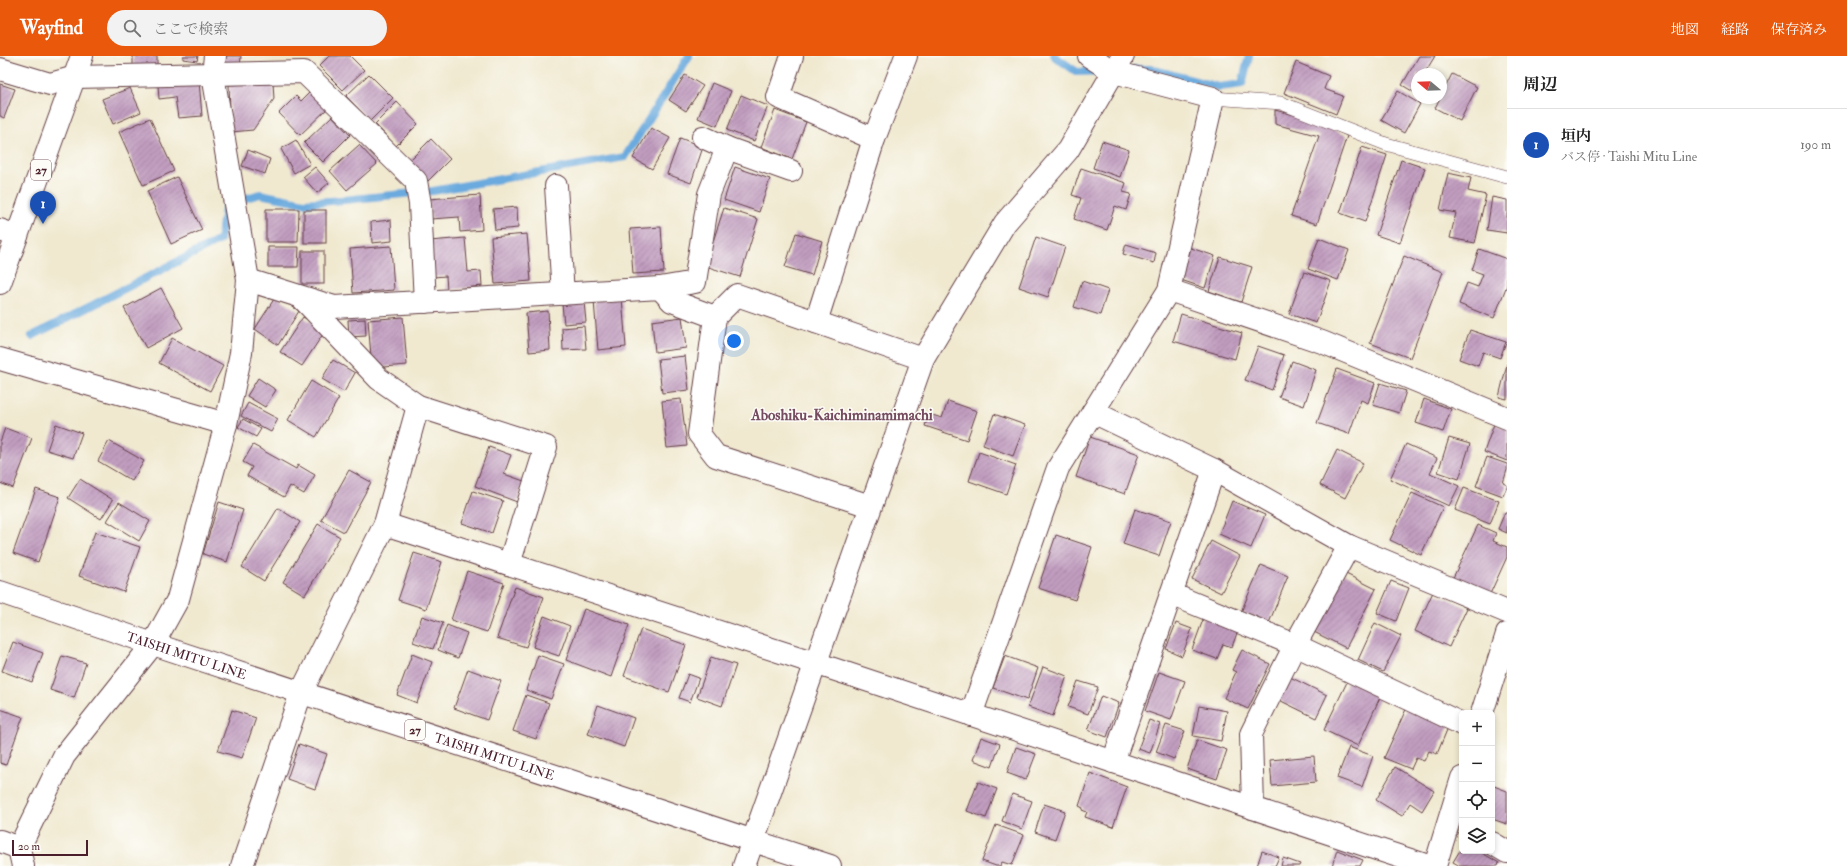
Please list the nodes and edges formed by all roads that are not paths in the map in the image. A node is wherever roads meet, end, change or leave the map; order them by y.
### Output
1 (82, 56) edge
2 (792, 56) edge
3 (906, 56) edge
4 (1089, 56) edge
5 (1118, 64) edge
6 (214, 65) edge
7 (0, 69) edge
8 (75, 77) junction
9 (1213, 98) junction
10 (703, 137) dead end
11 (874, 139) junction
12 (727, 148) junction
13 (791, 171) dead end
14 (1507, 177) edge
15 (556, 186) dead end
16 (9, 233) edge
17 (248, 280) junction
18 (0, 283) edge
19 (660, 288) junction
20 (1169, 290) junction
21 (563, 294) junction
22 (302, 298) junction
23 (425, 302) junction
24 (715, 317) junction
25 (816, 322) junction
26 (0, 359) edge
27 (923, 359) junction
28 (418, 406) junction
29 (1093, 412) junction
30 (1507, 418) edge
31 (226, 424) junction
32 (1214, 470) junction
33 (870, 506) junction
34 (385, 524) junction
35 (1349, 546) junction
36 (509, 564) junction
37 (0, 592) edge
38 (1171, 594) junction
39 (1507, 612) edge
40 (1507, 634) edge
41 (153, 644) junction
42 (1295, 645) junction
43 (815, 663) junction
44 (301, 693) junction
45 (1483, 710) edge
46 (971, 715) junction
47 (1459, 723) edge
48 (1113, 762) junction
49 (1461, 782) edge
50 (1253, 808) junction
51 (1456, 822) edge
52 (753, 842) junction
53 (1495, 845) edge
54 (14, 852) edge
55 (1507, 852) edge
56 (248, 864) edge
57 (744, 866) edge
58 (830, 866) edge
59 (1428, 866) edge
60 (1435, 866) edge

1 - 8 street, 27
2 - 11 street
3 - 11 street
4 - 5 street
5 - 9 street
5 - 27 street
6 - 8 street
6 - 17 street
6 - 23 street
7 - 8 street
8 - 16 street, 27
9 - 14 lane
9 - 20 street
10 - 12 street
11 - 25 street
12 - 13 street
12 - 19 street
15 - 21 street
16 - 18 street, 27
17 - 22 street
17 - 31 street
19 - 21 street
19 - 24 street
20 - 29 street
20 - 30 street
21 - 23 street
22 - 23 street
22 - 28 street
24 - 25 street
24 - 33 street
25 - 27 street
26 - 31 street
27 - 33 street
28 - 34 street
28 - 36 street
29 - 32 street
29 - 46 street
31 - 41 street
32 - 35 street
32 - 38 street
33 - 43 street
34 - 36 street
34 - 44 street
35 - 39 street
35 - 42 street
36 - 43 street
37 - 41 street, TAISHI MITU LINE / 27
38 - 42 street
38 - 48 street
40 - 45 street
41 - 44 street, TAISHI MITU LINE / 27
41 - 54 street
42 - 47 street
42 - 50 street
43 - 46 street
43 - 52 street
44 - 52 street, TAISHI MITU LINE / 27
44 - 56 street
46 - 48 street
48 - 50 street
49 - 51 street
50 - 59 street
51 - 60 street
52 - 57 street
52 - 58 street, TAISHI MITU LINE / 27
53 - 55 street

